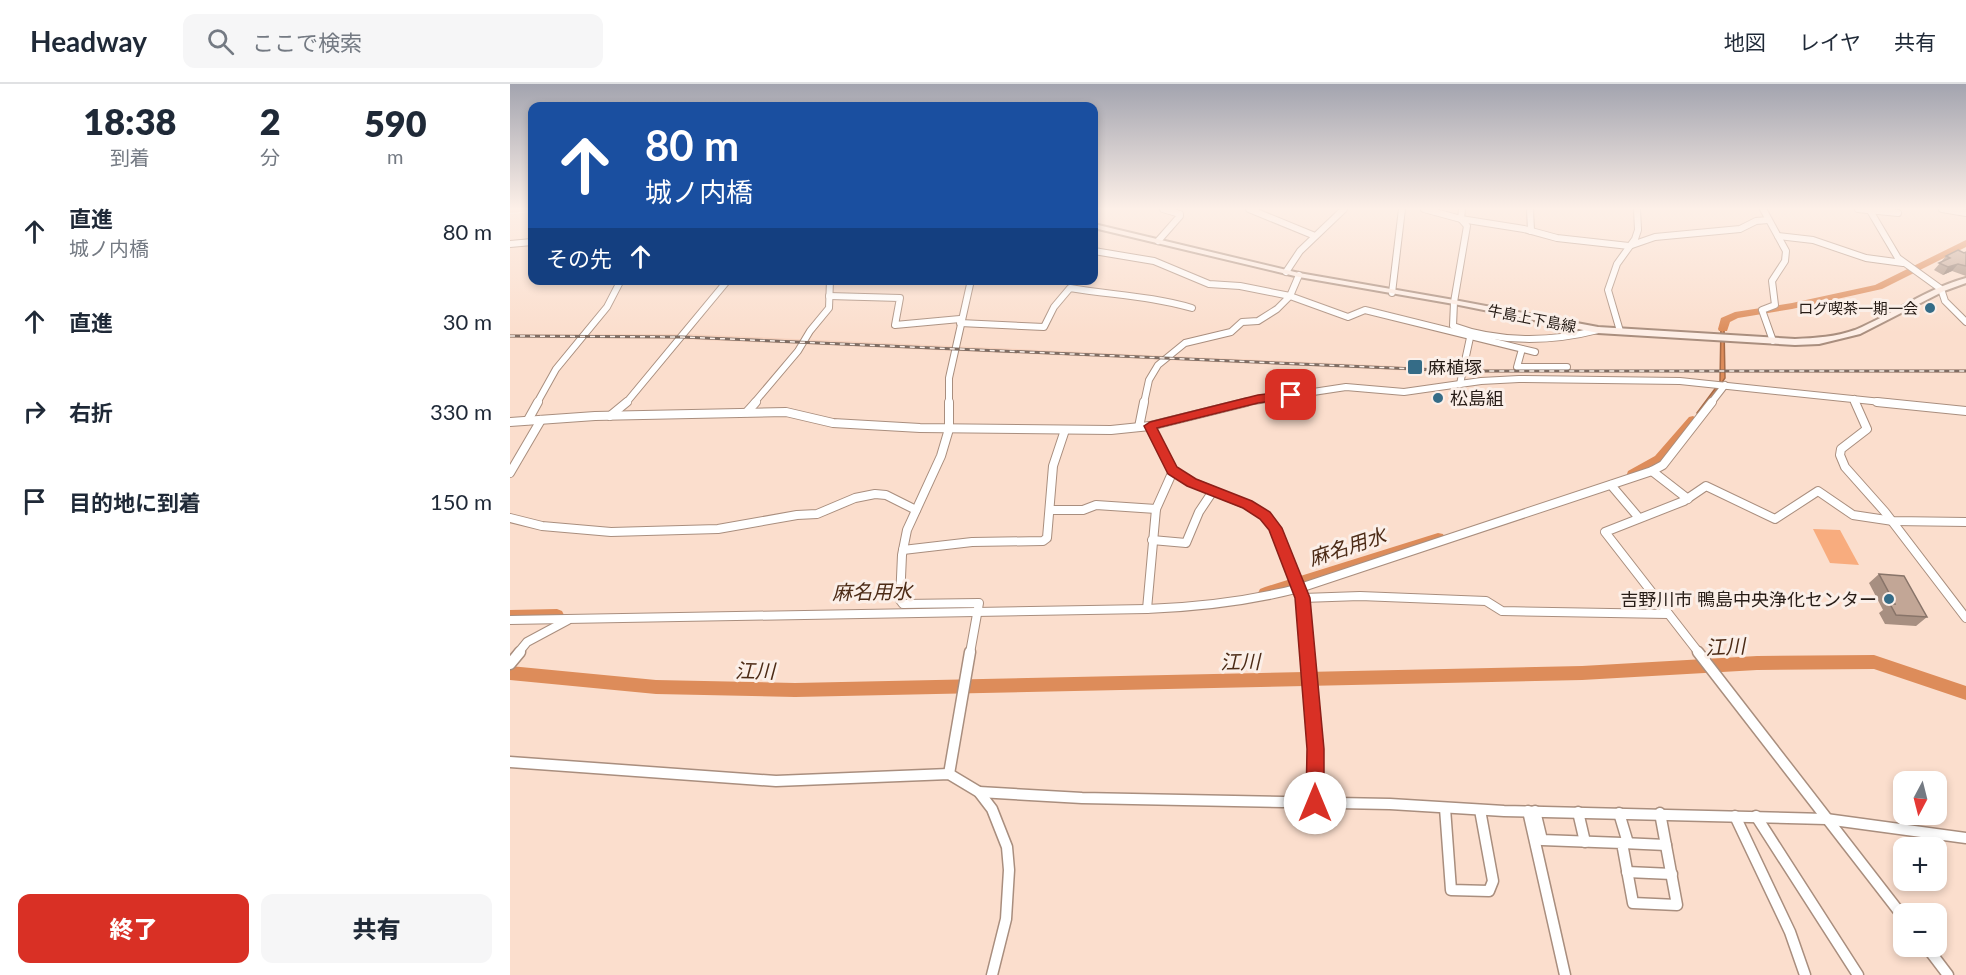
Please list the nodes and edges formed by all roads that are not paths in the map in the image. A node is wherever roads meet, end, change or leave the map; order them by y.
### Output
1 (1198, 251) edge
2 (1300, 251) edge
3 (1397, 251) edge
4 (1463, 251) edge
5 (1626, 251) edge
6 (1786, 251) edge
7 (1845, 251) edge
8 (1893, 251) edge
9 (1098, 252) edge
10 (1904, 265) junction
11 (1286, 272) junction
12 (1299, 276) junction
13 (1966, 280) edge
14 (618, 285) edge
15 (724, 285) edge
16 (830, 285) edge
17 (970, 285) edge
18 (1941, 289) junction
19 (1392, 293) junction
20 (829, 296) junction
21 (1290, 296) junction
22 (1454, 302) junction
23 (1192, 308) dead end
24 (960, 321) junction
25 (1966, 322) edge
26 (1598, 330) junction
27 (1620, 331) junction
28 (1471, 335) junction
29 (1773, 341) junction
30 (1522, 349) junction
31 (1535, 352) dead end
32 (1567, 367) dead end
33 (1460, 384) junction
34 (1725, 385) junction
35 (1854, 399) junction
36 (1966, 411) edge
37 (747, 412) junction
38 (610, 416) junction
39 (528, 420) junction
40 (541, 420) junction
41 (510, 422) edge
42 (1150, 426) junction
43 (1138, 428) junction
44 (949, 429) junction
45 (1065, 430) junction
46 (1173, 471) junction
47 (1652, 471) junction
48 (510, 473) edge
49 (1611, 485) junction
50 (1213, 490) junction
51 (1688, 499) junction
52 (1156, 509) junction
53 (916, 510) junction
54 (1050, 510) junction
55 (510, 518) edge
56 (1639, 518) junction
57 (1893, 521) junction
58 (1966, 522) edge
59 (1152, 540) junction
60 (903, 550) junction
61 (1299, 585) junction
62 (1303, 598) junction
63 (1147, 606) junction
64 (977, 609) junction
65 (1668, 614) junction
66 (1966, 618) edge
67 (510, 620) edge
68 (570, 620) junction
69 (513, 660) edge
70 (510, 762) edge
71 (949, 774) junction
72 (980, 792) junction
73 (1315, 803) junction
74 (1445, 808) junction
75 (1480, 810) junction
76 (1531, 811) junction
77 (1578, 812) junction
78 (1619, 813) junction
79 (1660, 813) junction
80 (1735, 816) junction
81 (1756, 816) junction
82 (1827, 819) junction
83 (1966, 838) edge
84 (1585, 842) junction
85 (1625, 843) junction
86 (1666, 845) junction
87 (1627, 872) junction
88 (1672, 874) junction
89 (1893, 904) edge
90 (1934, 957) edge
91 (992, 975) edge
92 (1565, 975) edge
93 (1805, 975) edge
94 (1858, 975) edge
95 (1948, 975) edge

1 - 11 main road, 牛島上下島線
2 - 11 street
3 - 19 street
4 - 22 street
5 - 27 street
6 - 29 street
7 - 10 street
8 - 10 street
9 - 21 street
10 - 18 street
11 - 12 main road, 牛島上下島線
12 - 19 main road, 牛島上下島線
12 - 21 street
13 - 18 main road, 牛島上下島線
14 - 39 street
15 - 38 street
16 - 20 street
17 - 24 street
18 - 25 street
18 - 29 main road, 牛島上下島線
19 - 22 main road, 牛島上下島線
20 - 24 street
20 - 37 street
21 - 28 street
21 - 43 street
22 - 26 main road, 牛島上下島線
22 - 28 street
23 - 24 street
24 - 44 street
26 - 27 main road, 牛島上下島線
26 - 28 street
27 - 29 main road, 牛島上下島線
28 - 30 street
28 - 33 street
30 - 31 street
30 - 32 street
33 - 34 street
33 - 42 street
34 - 35 street
34 - 47 street
35 - 36 street
35 - 57 street
37 - 38 street
37 - 44 street
38 - 40 street
39 - 40 street
39 - 41 street
40 - 48 street
42 - 43 street
42 - 46 street
43 - 45 street
44 - 45 street
44 - 53 street
45 - 54 street
46 - 50 street
46 - 52 street
47 - 49 street
47 - 51 street
49 - 56 street
49 - 61 street
50 - 59 street
50 - 61 street
51 - 56 street
51 - 57 street
52 - 54 street
52 - 59 street
53 - 55 street
53 - 60 street
54 - 60 street
56 - 65 street
57 - 58 street
57 - 66 street
59 - 63 street
60 - 64 street
61 - 62 street
61 - 63 street
62 - 65 street
62 - 73 street
63 - 64 street
64 - 68 street
64 - 71 street
65 - 82 street
67 - 68 street
68 - 69 street
70 - 71 street
71 - 72 street
72 - 73 street
72 - 91 street
73 - 74 street
74 - 75 street
74 - 75 street
75 - 76 street
76 - 77 street
76 - 84 street
76 - 92 street
77 - 78 street
77 - 84 street
78 - 79 street
78 - 85 street
79 - 80 street
79 - 86 street
80 - 81 street
80 - 93 street
81 - 82 street
81 - 94 street
82 - 83 street
82 - 89 street
84 - 85 street
85 - 86 street
85 - 87 street
86 - 88 street
87 - 88 street
87 - 88 street
90 - 95 street

